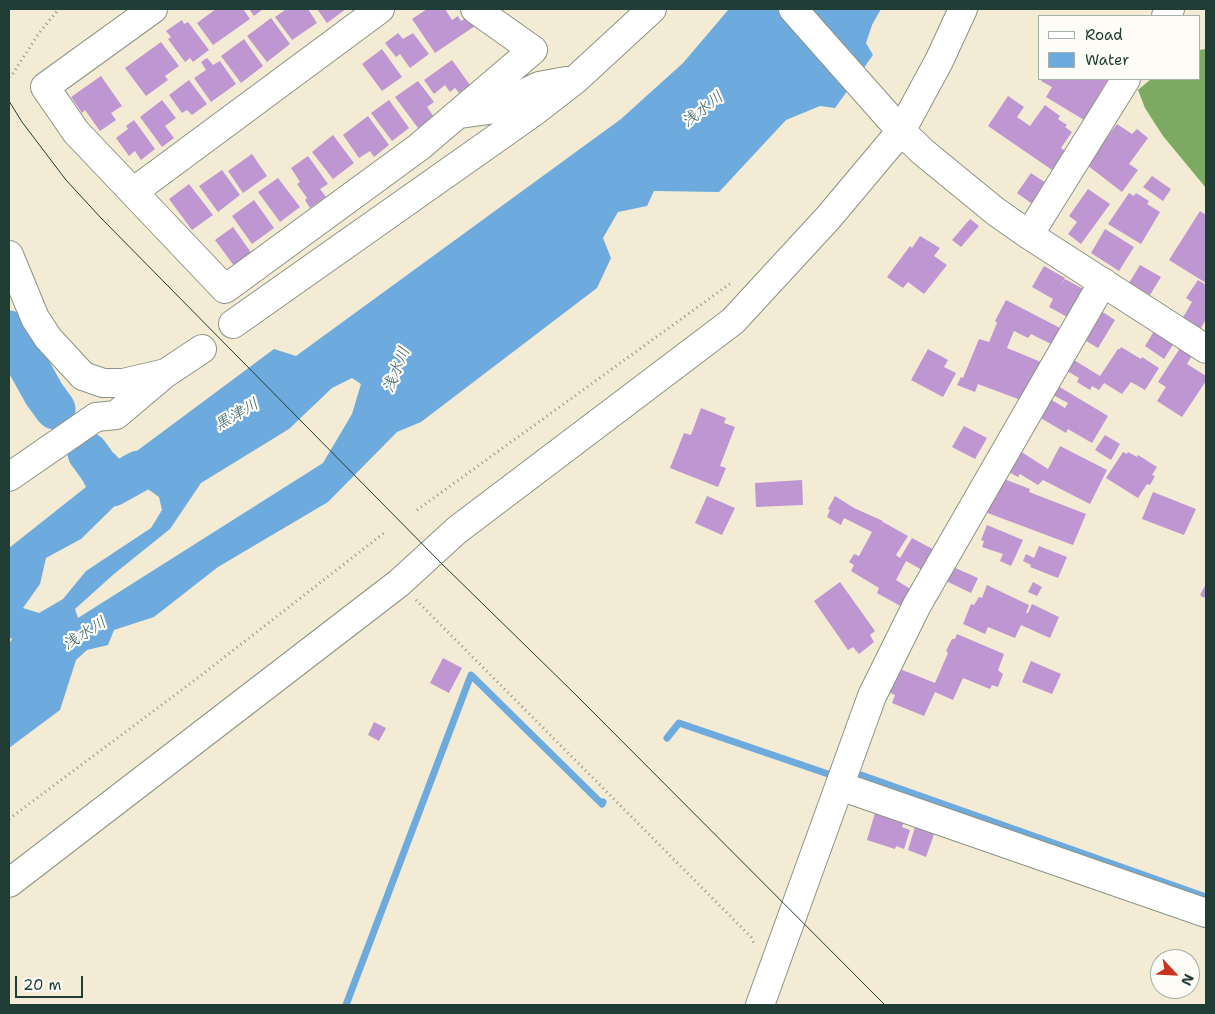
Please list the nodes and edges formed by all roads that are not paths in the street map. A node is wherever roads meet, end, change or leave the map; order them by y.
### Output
1 (153, 9) edge
2 (380, 9) edge
3 (475, 9) edge
4 (652, 9) edge
5 (793, 9) edge
6 (964, 9) edge
7 (575, 80) junction
8 (1125, 80) edge
9 (457, 115) junction
10 (901, 130) junction
11 (133, 192) junction
12 (1029, 235) junction
13 (9, 255) edge
14 (1103, 282) junction
15 (234, 324) dead end
16 (1206, 349) edge
17 (202, 350) dead end
18 (166, 372) junction
19 (9, 477) edge
20 (840, 786) junction
21 (9, 883) edge
22 (1206, 913) edge
23 (760, 1005) edge

1 - 11 street
2 - 11 street
3 - 9 street
4 - 7 street
5 - 10 street
6 - 10 street
7 - 9 street
7 - 15 street
8 - 12 street
9 - 11 street
10 - 12 street
10 - 21 street
12 - 14 street
13 - 18 street
14 - 16 street
14 - 20 street
17 - 18 street
18 - 19 street
20 - 22 street
20 - 23 street

